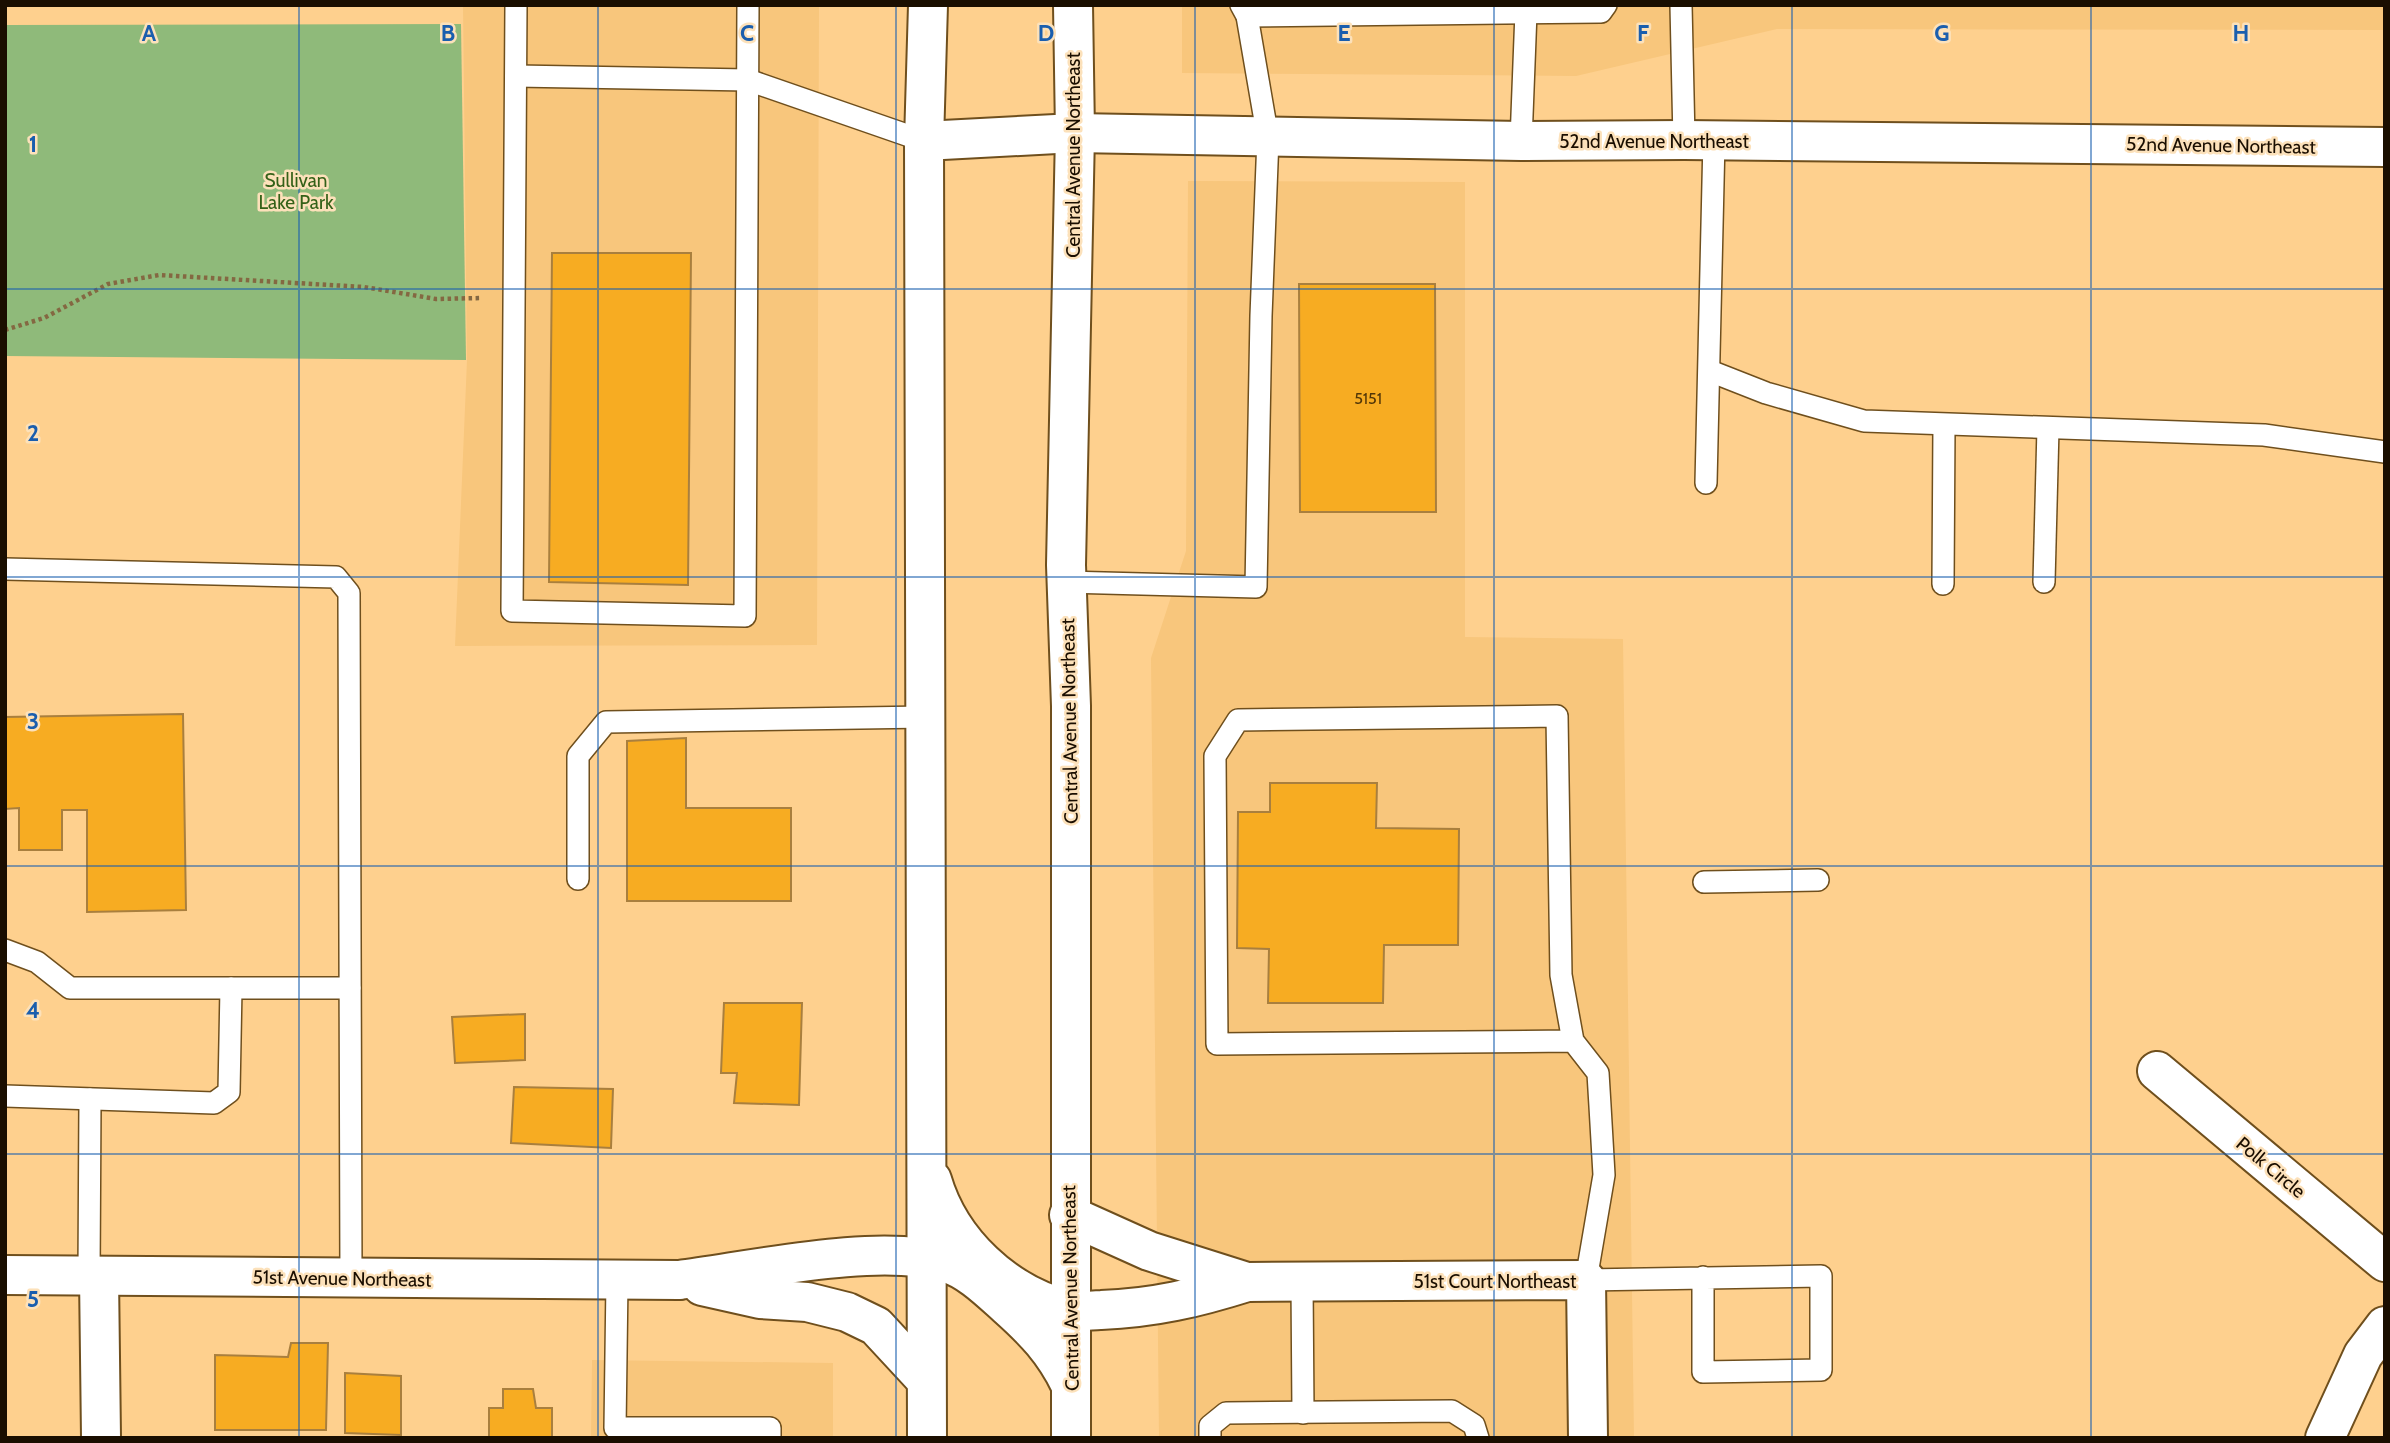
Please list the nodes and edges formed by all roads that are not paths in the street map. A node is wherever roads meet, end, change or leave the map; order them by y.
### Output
1 (516, 5) edge
2 (748, 5) edge
3 (928, 5) edge
4 (1073, 5) edge
5 (1606, 5) edge
6 (1681, 5) edge
7 (1244, 11) edge
8 (1525, 12) junction
9 (516, 76) junction
10 (748, 80) junction
11 (1075, 133) junction
12 (1268, 138) junction
13 (1699, 140) junction
14 (924, 141) junction
15 (1521, 141) junction
16 (2385, 147) edge
17 (1710, 371) junction
18 (1944, 425) junction
19 (2048, 428) junction
20 (2385, 452) edge
21 (1706, 483) dead end
22 (5, 569) edge
23 (1066, 582) junction
24 (2044, 582) dead end
25 (1943, 584) dead end
26 (926, 717) junction
27 (578, 880) dead end
28 (1818, 880) dead end
29 (1704, 882) dead end
30 (5, 950) edge
31 (231, 988) junction
32 (350, 988) junction
33 (1573, 1041) junction
34 (2157, 1071) dead end
35 (5, 1096) edge
36 (90, 1099) junction
37 (924, 1155) junction
38 (1069, 1215) junction
39 (925, 1259) junction
40 (2385, 1262) edge
41 (5, 1275) edge
42 (94, 1276) junction
43 (1703, 1277) junction
44 (351, 1278) junction
45 (680, 1280) junction
46 (1586, 1280) junction
47 (617, 1281) junction
48 (1247, 1282) junction
49 (1302, 1283) junction
50 (1070, 1311) junction
51 (2385, 1326) edge
52 (926, 1380) junction
53 (1071, 1386) junction
54 (1303, 1413) junction
55 (100, 1438) edge
56 (770, 1438) edge
57 (927, 1438) edge
58 (1071, 1438) edge
59 (1210, 1438) edge
60 (1478, 1438) edge
61 (1588, 1438) edge
62 (2325, 1438) edge

1 - 9 lane
2 - 10 lane
3 - 14 main road
4 - 11 main road, Central Avenue Northeast
5 - 8 lane
6 - 13 lane
7 - 8 lane
7 - 12 lane
8 - 15 lane
9 - 10 lane
9 - 10 lane
10 - 14 lane
11 - 12 main road, 52nd Avenue Northeast
11 - 14 main road, 52nd Avenue Northeast
11 - 23 main road, Central Avenue Northeast
12 - 15 main road, 52nd Avenue Northeast
12 - 23 lane
13 - 15 main road, 52nd Avenue Northeast
13 - 16 main road, 52nd Avenue Northeast
13 - 17 lane
14 - 26 main road
17 - 18 lane
17 - 21 lane
18 - 19 lane
18 - 25 lane
19 - 20 lane
19 - 24 lane
22 - 32 lane
23 - 38 main road, Central Avenue Northeast
26 - 27 lane
26 - 37 main road
28 - 29 lane
30 - 31 lane
31 - 32 lane
31 - 36 lane
32 - 44 lane
33 - 33 lane
33 - 46 lane
34 - 40 main road, Polk Circle
35 - 36 lane
36 - 42 lane
37 - 39 main road
37 - 50 main road
38 - 48 main road
38 - 50 main road, Central Avenue Northeast
39 - 45 main road
39 - 52 main road
39 - 53 main road
41 - 42 main road, 51st Avenue Northeast
42 - 44 main road, 51st Avenue Northeast
42 - 55 main road
43 - 43 lane
43 - 46 lane
44 - 47 main road, 51st Avenue Northeast
45 - 47 main road, 51st Avenue Northeast
45 - 52 main road
46 - 49 main road, 51st Court Northeast
46 - 61 main road, 51st Court Northeast
47 - 56 lane
48 - 49 main road, 51st Court Northeast
48 - 50 main road
49 - 54 lane
50 - 53 main road, Central Avenue Northeast
51 - 62 main road
52 - 57 main road
53 - 58 main road, Central Avenue Northeast
54 - 59 lane
54 - 60 lane

